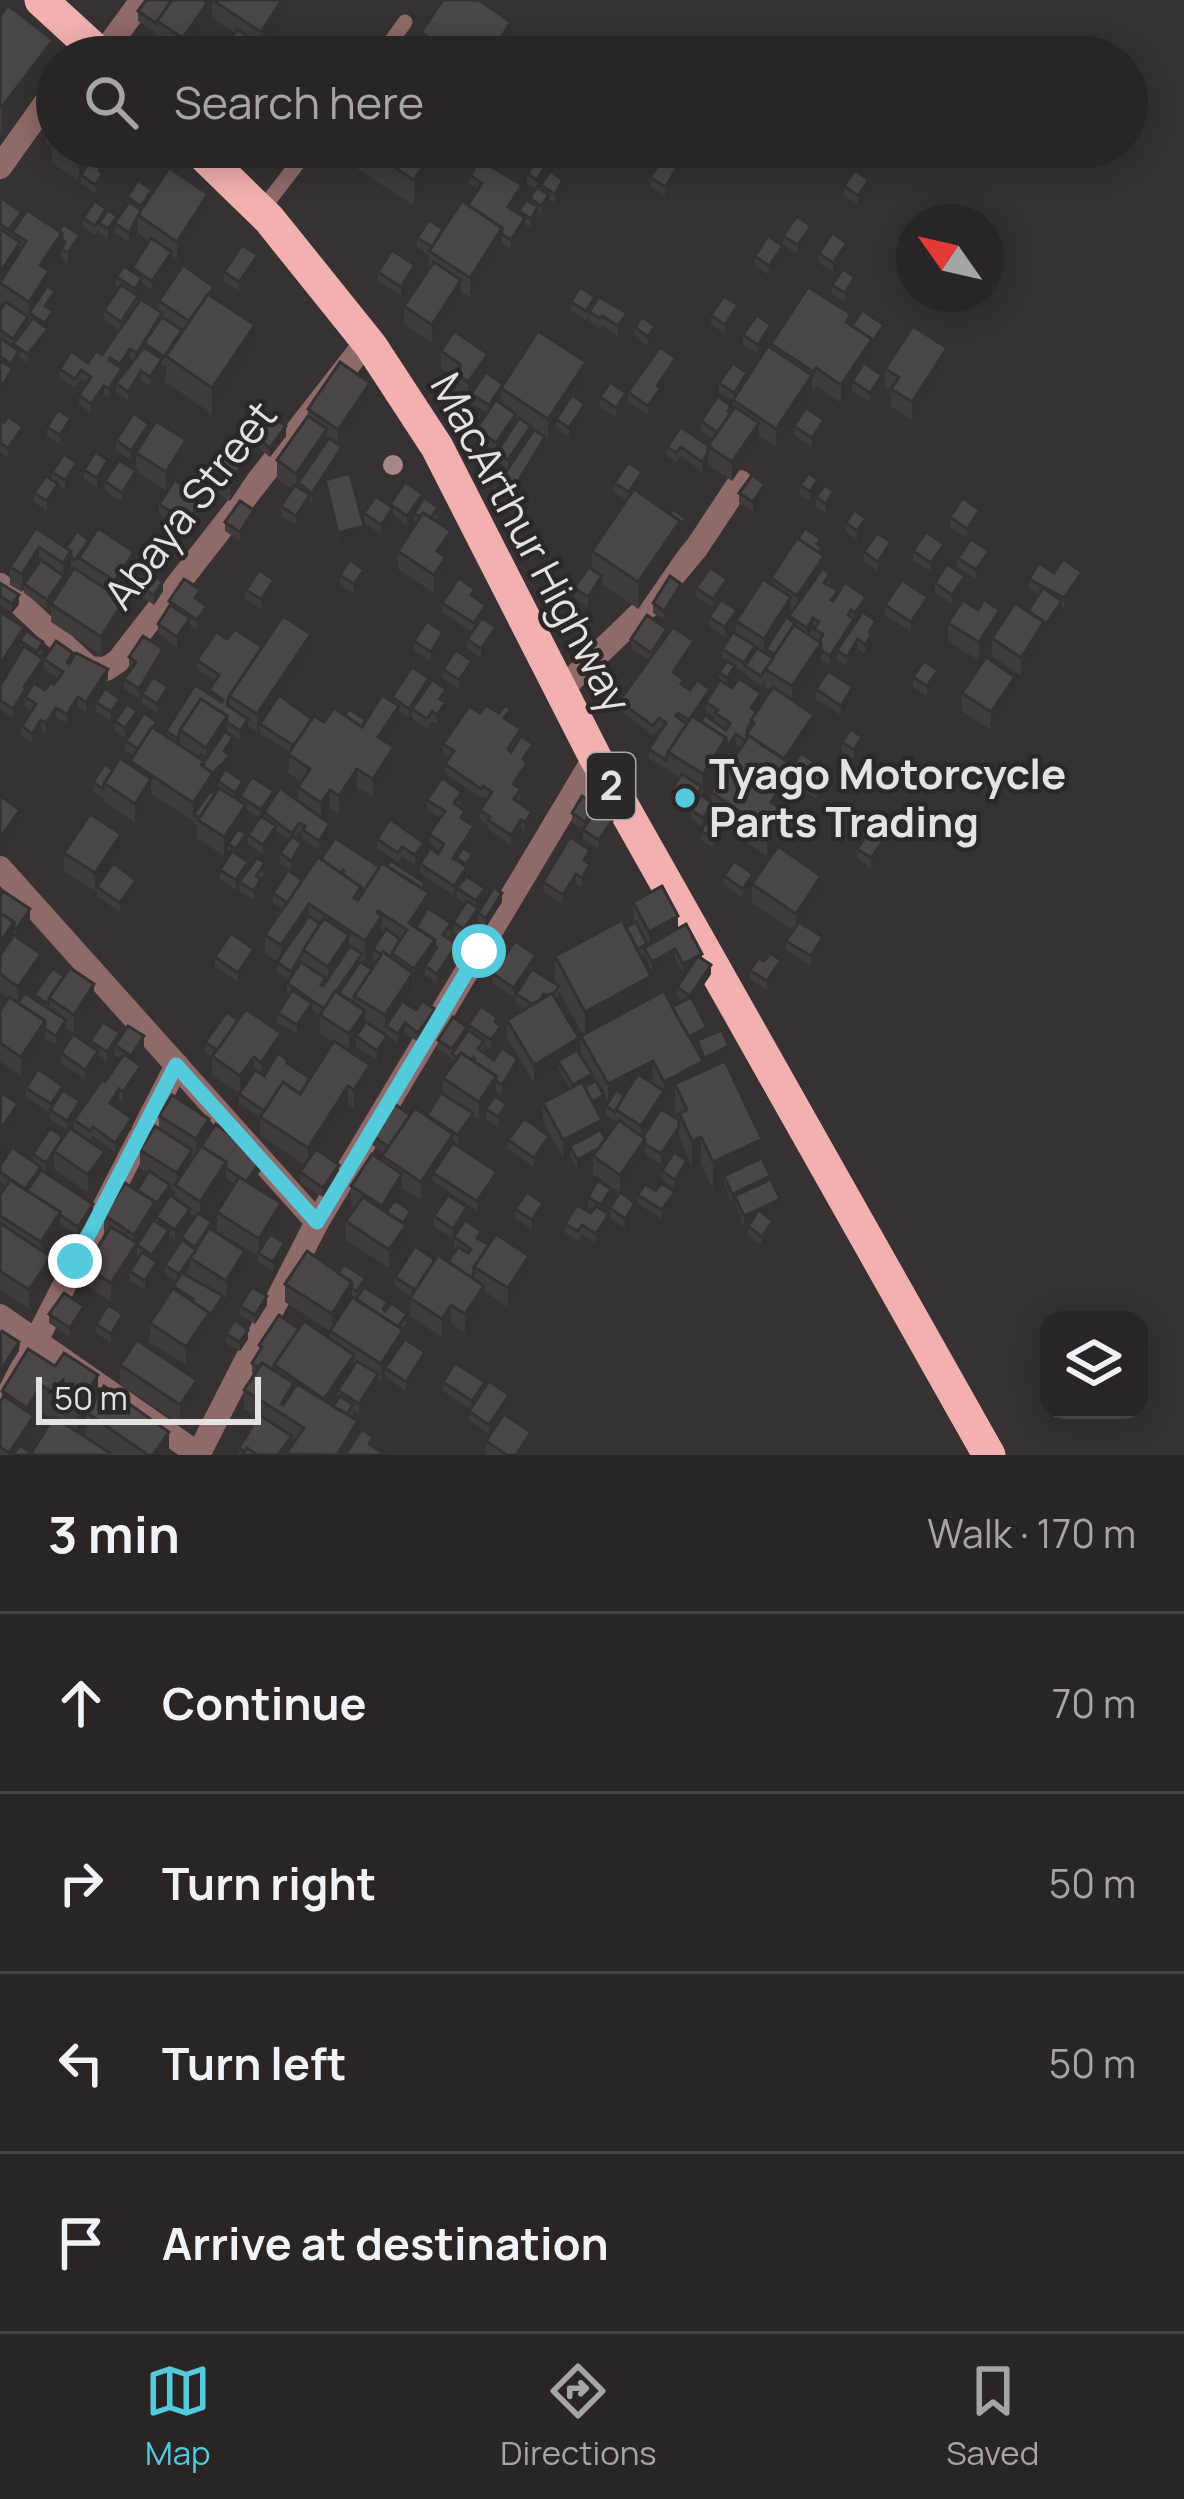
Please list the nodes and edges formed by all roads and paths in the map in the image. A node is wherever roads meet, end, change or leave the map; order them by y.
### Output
1 (42, 0) edge
2 (142, 0) edge
3 (405, 22) dead end
4 (77, 36) edge
5 (109, 36) edge
6 (395, 36) edge
7 (36, 116) edge
8 (0, 167) edge
9 (217, 168) edge
10 (294, 168) edge
11 (261, 211) junction
12 (367, 341) junction
13 (740, 482) edge
14 (0, 585) edge
15 (561, 689) junction
16 (595, 757) junction
17 (0, 868) edge
18 (176, 1065) junction
19 (317, 1222) junction
20 (0, 1316) edge
21 (35, 1340) junction
22 (0, 1411) edge
23 (198, 1455) edge
24 (989, 1455) edge

1 - 4 highway
2 - 5 street
3 - 6 lane
7 - 8 street
9 - 11 highway, MacArthur Highway / 2
10 - 11 lane
11 - 12 highway, MacArthur Highway / 2
12 - 14 street, Abaya Street
12 - 15 highway, MacArthur Highway / 2
13 - 15 street
15 - 16 highway, MacArthur Highway / 2
16 - 19 street
16 - 24 highway, MacArthur Highway / 2
17 - 18 street
18 - 19 street
18 - 21 street
19 - 23 street
20 - 21 street
21 - 22 street
21 - 23 street

